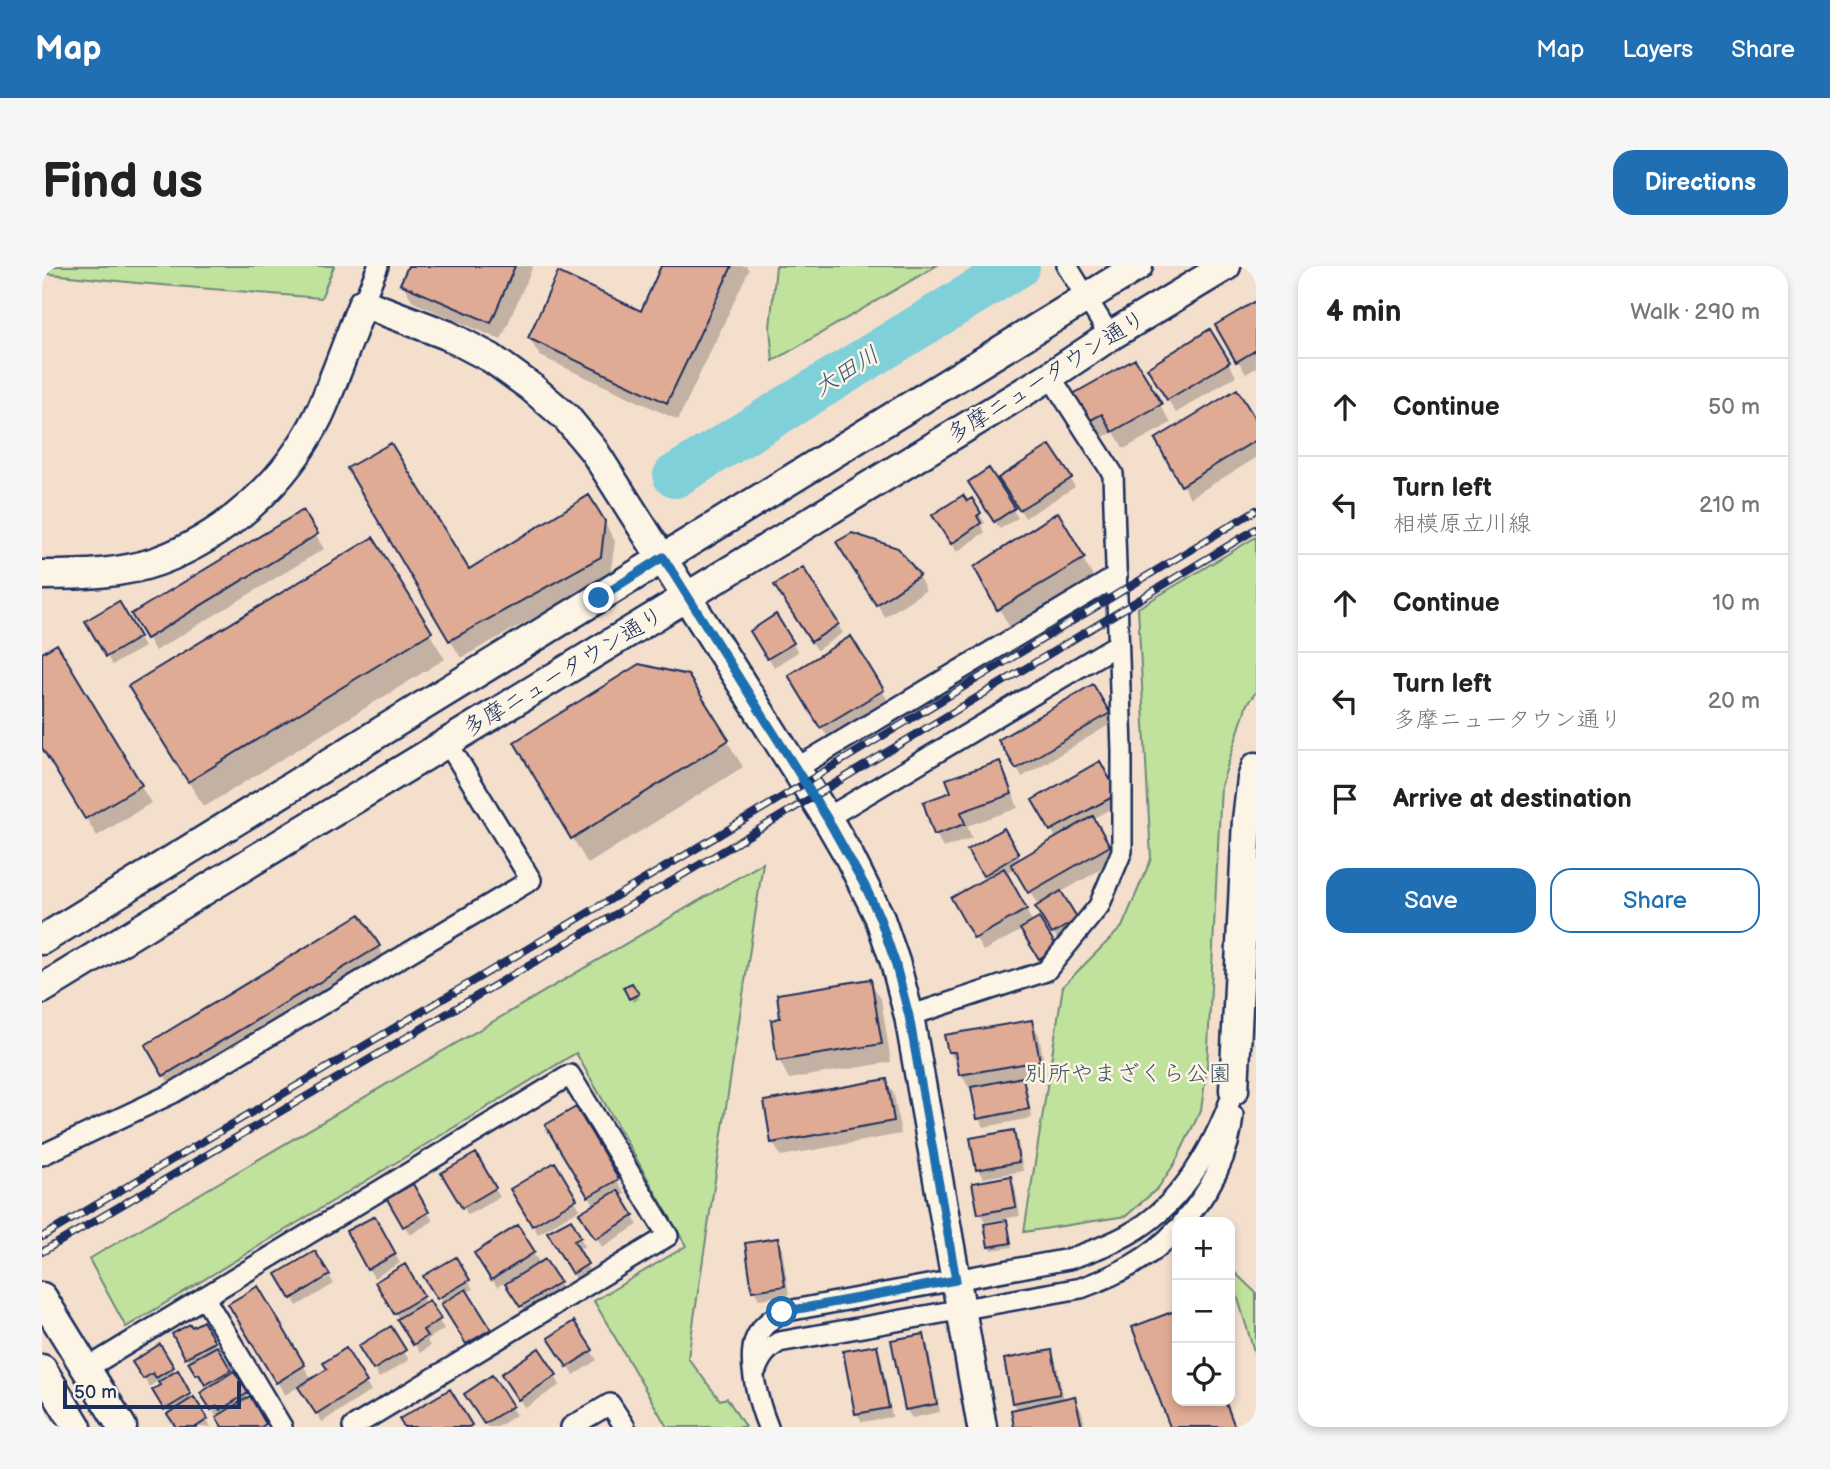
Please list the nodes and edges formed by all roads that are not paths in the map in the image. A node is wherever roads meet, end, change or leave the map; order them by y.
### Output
1 (378, 266) edge
2 (1066, 266) edge
3 (1138, 266) edge
4 (1226, 266) edge
5 (1086, 298) junction
6 (363, 303) junction
7 (1110, 336) junction
8 (1050, 376) junction
9 (663, 557) junction
10 (42, 575) edge
11 (1117, 576) junction
12 (687, 596) junction
13 (1118, 644) junction
14 (447, 742) junction
15 (1256, 767) edge
16 (795, 769) junction
17 (827, 818) junction
18 (42, 940) edge
19 (42, 989) edge
20 (909, 1016) junction
21 (1234, 1090) junction
22 (42, 1155) edge
23 (1187, 1217) edge
24 (1172, 1235) edge
25 (956, 1280) junction
26 (204, 1297) junction
27 (47, 1306) edge
28 (961, 1310) junction
29 (42, 1369) edge
30 (86, 1369) junction
31 (754, 1375) junction
32 (78, 1427) edge
33 (121, 1427) edge
34 (282, 1427) edge
35 (353, 1427) edge
36 (572, 1427) edge
37 (625, 1427) edge
38 (768, 1427) edge
39 (982, 1427) edge

1 - 6 street
2 - 5 street
3 - 5 main road, 多摩ニュータウン通り
4 - 7 main road, 多摩ニュータウン通り
5 - 7 street
5 - 9 main road, 多摩ニュータウン通り
6 - 9 main road
6 - 10 main road
7 - 8 main road, 多摩ニュータウン通り
8 - 11 street
8 - 12 main road, 多摩ニュータウン通り
9 - 12 main road
9 - 18 main road, 多摩ニュータウン通り
11 - 13 street
11 - 16 street
12 - 14 main road, 多摩ニュータウン通り
12 - 16 main road
13 - 17 street
13 - 20 street
14 - 19 main road, 多摩ニュータウン通り
14 - 22 street
15 - 21 main road
16 - 17 main road
17 - 20 main road
20 - 25 main road
21 - 23 street
21 - 25 street
24 - 28 street
25 - 28 main road
25 - 31 street
26 - 30 street
26 - 34 street
26 - 35 street
27 - 30 main road
28 - 31 street
28 - 39 main road
29 - 32 main road
30 - 33 main road
31 - 38 street
36 - 37 street

